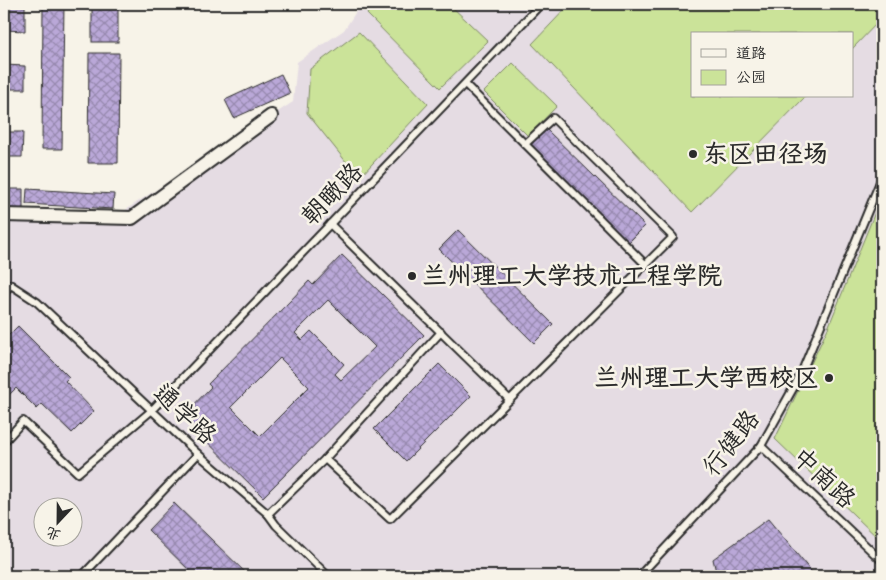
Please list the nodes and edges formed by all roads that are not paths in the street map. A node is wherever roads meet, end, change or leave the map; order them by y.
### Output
1 (541, 4) edge
2 (466, 84) junction
3 (271, 116) dead end
4 (526, 144) junction
5 (882, 177) edge
6 (4, 215) edge
7 (330, 224) junction
8 (646, 265) junction
9 (7, 284) edge
10 (4, 292) edge
11 (441, 332) junction
12 (510, 400) junction
13 (151, 410) junction
14 (4, 442) edge
15 (761, 446) junction
16 (198, 454) junction
17 (326, 458) junction
18 (268, 514) junction
19 (882, 560) edge
20 (82, 576) edge
21 (328, 576) edge
22 (639, 576) edge

1 - 2 lane, 朝瞰路
2 - 4 lane
2 - 7 lane, 朝瞰路
3 - 6 street
4 - 8 lane
4 - 8 lane
5 - 15 lane, 行健路
7 - 11 lane
7 - 13 lane, 朝瞰路
8 - 12 lane
9 - 10 lane
9 - 13 lane, 通学路
11 - 12 lane
11 - 17 lane
12 - 17 lane
13 - 14 lane, 朝瞰路
13 - 16 lane, 通学路
15 - 19 lane, 中南路
15 - 22 lane, 行健路
16 - 18 lane, 通学路
16 - 20 lane
17 - 18 lane
18 - 21 lane, 通学路

